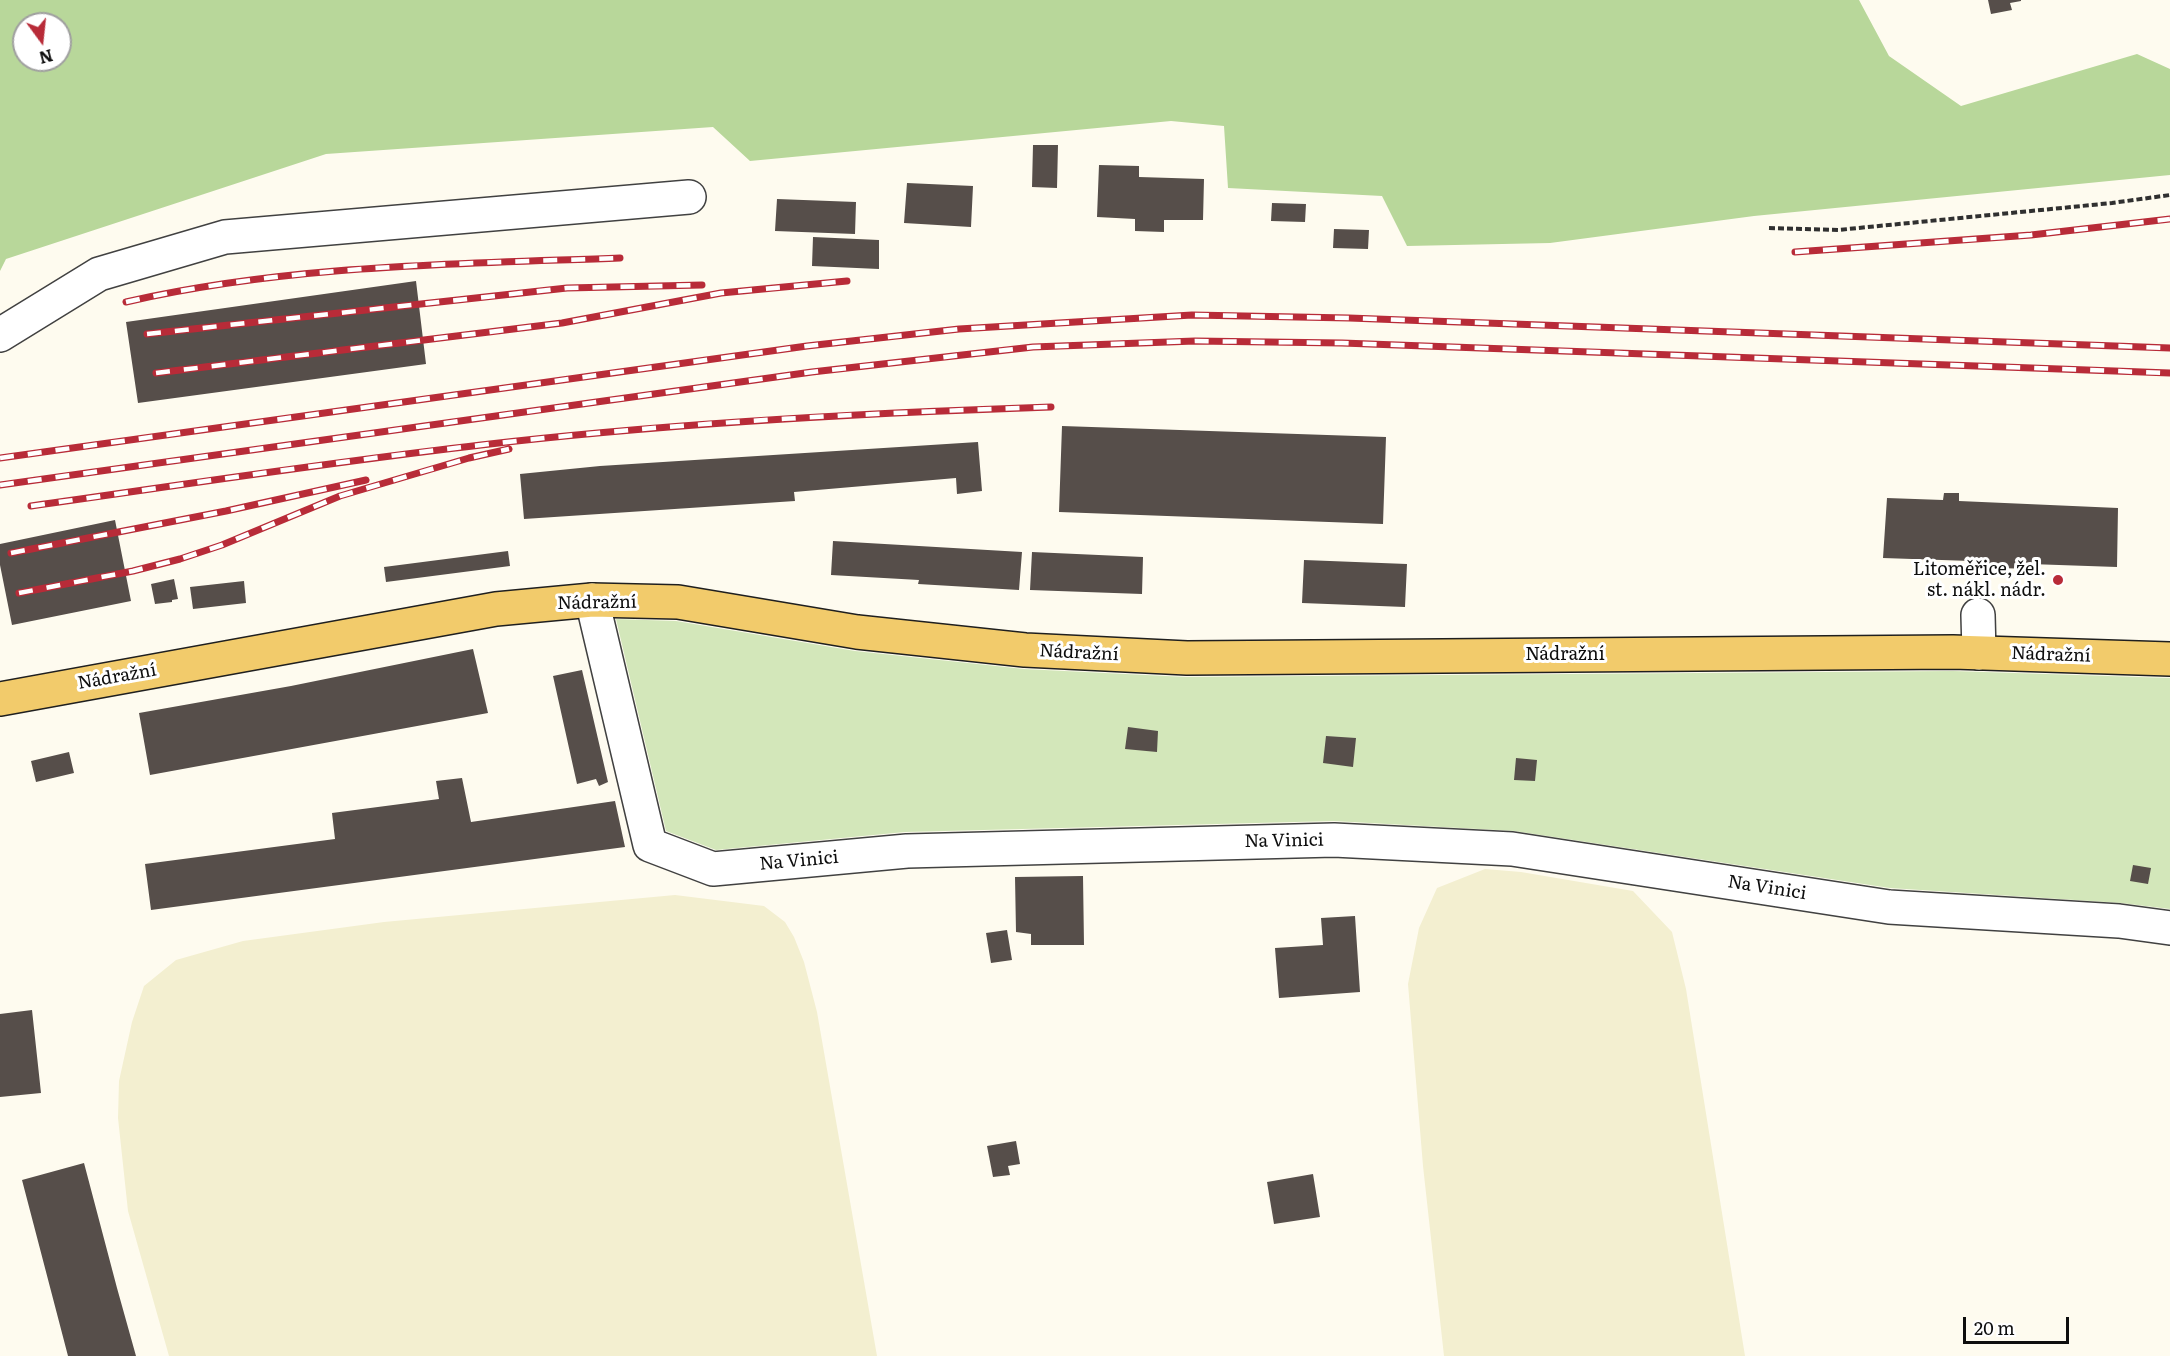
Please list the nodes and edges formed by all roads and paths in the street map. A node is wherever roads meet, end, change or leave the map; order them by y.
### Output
1 (2170, 195) edge
2 (689, 197) dead end
3 (1769, 228) dead end
4 (0, 335) edge
5 (592, 600) junction
6 (1978, 615) dead end
7 (1979, 653) junction
8 (2170, 659) edge
9 (0, 699) edge
10 (2170, 928) edge

1 - 3 path
2 - 4 street
5 - 7 main road, Nádražní
5 - 9 main road, Nádražní
5 - 10 street, Na Vinici
6 - 7 street
7 - 8 main road, Nádražní

